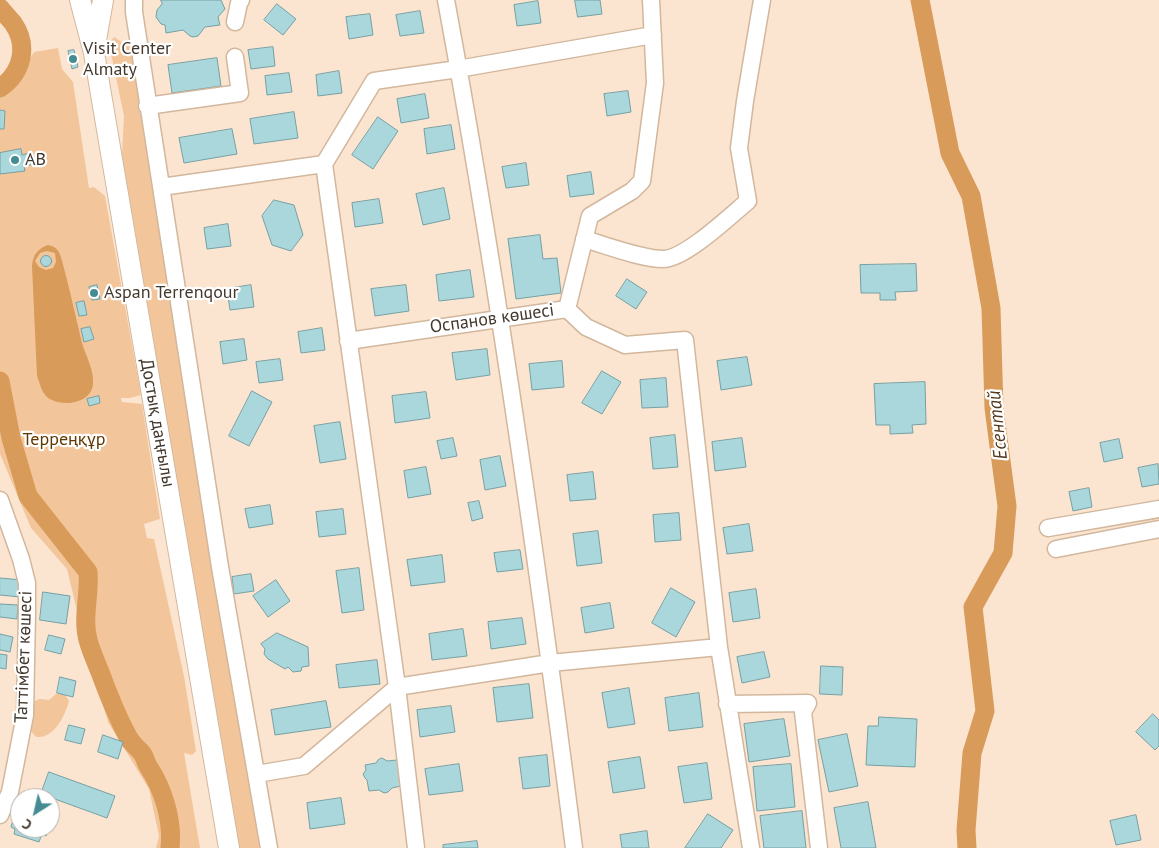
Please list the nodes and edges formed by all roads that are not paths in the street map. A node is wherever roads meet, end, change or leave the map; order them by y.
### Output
1 (80, 0) edge
2 (103, 0) edge
3 (134, 0) edge
4 (242, 0) edge
5 (446, 0) edge
6 (652, 0) edge
7 (762, 0) edge
8 (235, 22) dead end
9 (653, 35) junction
10 (94, 53) junction
11 (235, 57) dead end
12 (458, 69) junction
13 (147, 106) junction
14 (324, 164) junction
15 (161, 187) junction
16 (584, 239) junction
17 (566, 309) junction
18 (499, 317) junction
19 (348, 341) junction
20 (0, 500) edge
21 (1159, 509) edge
22 (1048, 528) dead end
23 (1159, 529) edge
24 (1056, 549) dead end
25 (719, 647) junction
26 (550, 664) junction
27 (397, 687) junction
28 (727, 704) junction
29 (257, 774) junction
30 (0, 815) edge
31 (229, 848) edge
32 (269, 848) edge
33 (416, 848) edge
34 (574, 848) edge
35 (751, 848) edge
36 (819, 848) edge

1 - 10 main road, Достық даңғылы
2 - 10 main road
3 - 13 street
4 - 8 street
5 - 12 street
6 - 9 street, Оспанов көшесі
7 - 16 street
9 - 12 street
9 - 16 street, Оспанов көшесі
10 - 31 main road, Достық даңғылы
11 - 13 street
12 - 14 street
12 - 18 street
13 - 15 street
14 - 15 street
14 - 19 street
15 - 29 street
16 - 17 street, Оспанов көшесі
17 - 18 street, Оспанов көшесі
17 - 25 street
18 - 19 street, Оспанов көшесі
18 - 26 street
19 - 27 street
20 - 30 street, Таттімбет көшесі
21 - 22 street
23 - 24 street
25 - 26 street
25 - 28 street
26 - 27 street
26 - 34 street
27 - 29 street
27 - 33 street
28 - 35 street
28 - 36 street
29 - 32 street

